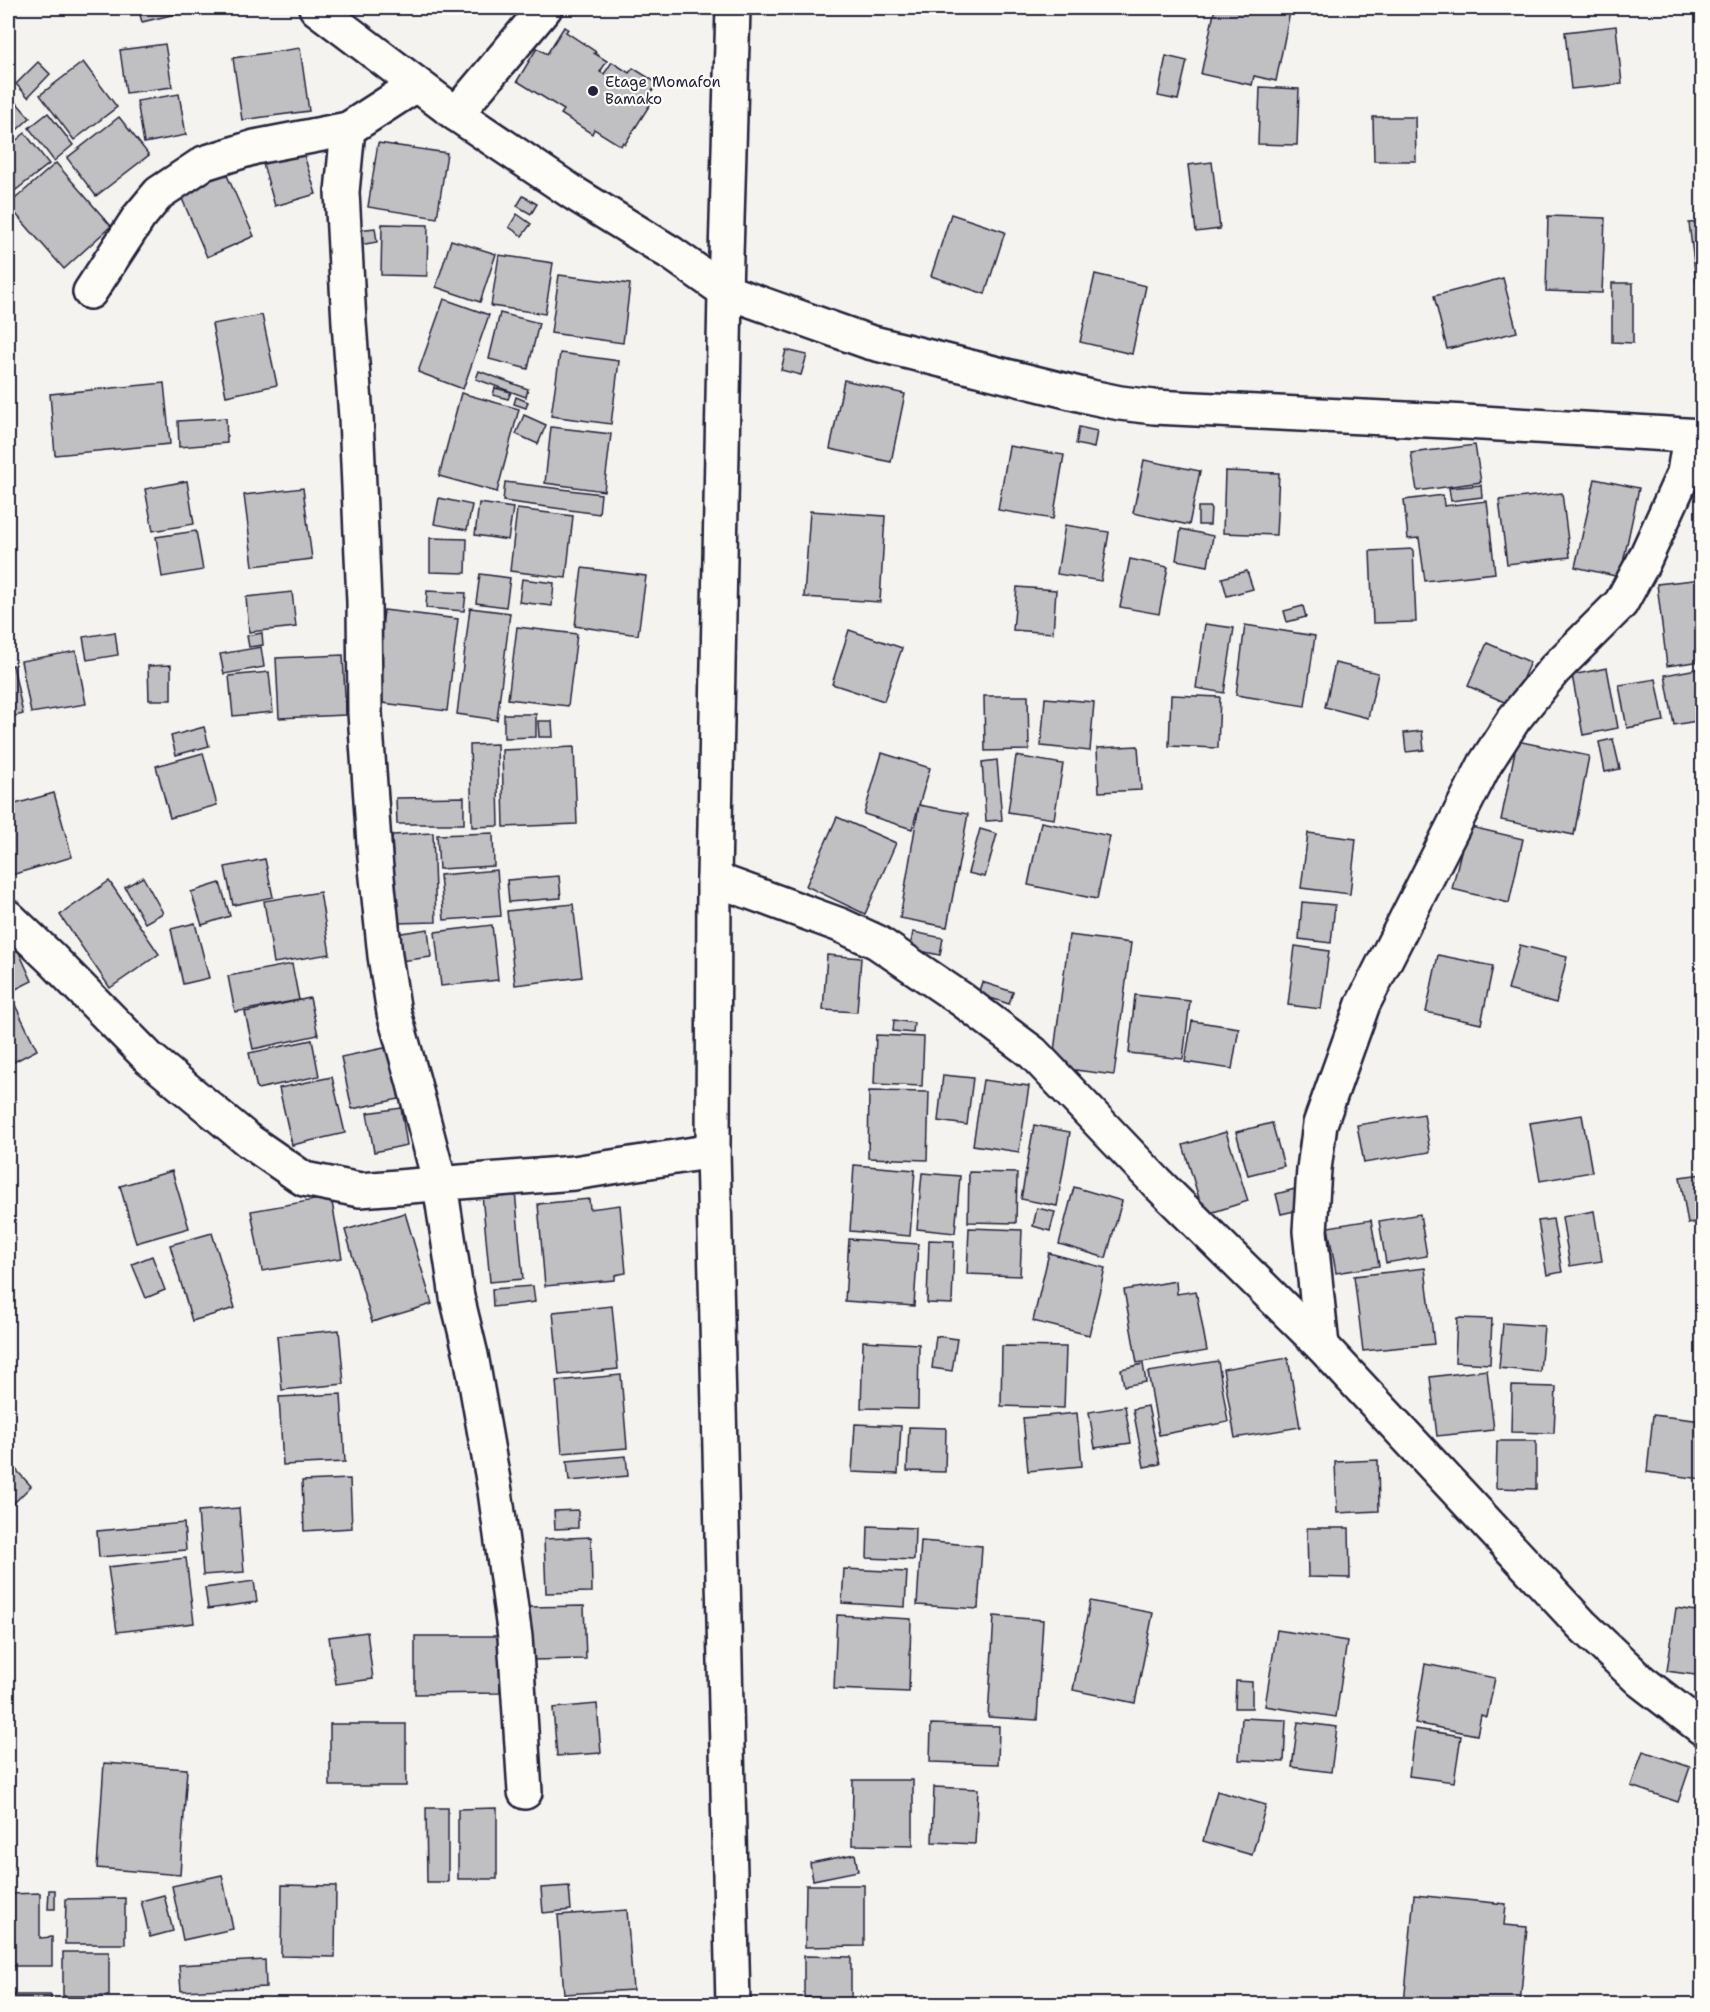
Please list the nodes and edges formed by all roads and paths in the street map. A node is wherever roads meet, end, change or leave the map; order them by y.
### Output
1 (316, 8) edge
2 (544, 8) edge
3 (733, 8) edge
4 (416, 85) junction
5 (456, 114) junction
6 (348, 129) junction
7 (725, 291) junction
8 (90, 292) dead end
9 (1696, 436) edge
10 (714, 879) junction
11 (8, 917) edge
12 (713, 1151) junction
13 (440, 1184) junction
14 (1322, 1346) junction
15 (1702, 1728) edge
16 (525, 1792) dead end
17 (733, 2004) edge

1 - 4 street
2 - 5 street
3 - 7 street
4 - 5 street
4 - 6 street
5 - 7 street
6 - 8 street
6 - 13 street
7 - 9 street
7 - 10 street
9 - 14 street
10 - 12 street
10 - 14 street
11 - 13 street
12 - 13 street
12 - 17 street
13 - 16 street
14 - 15 street

